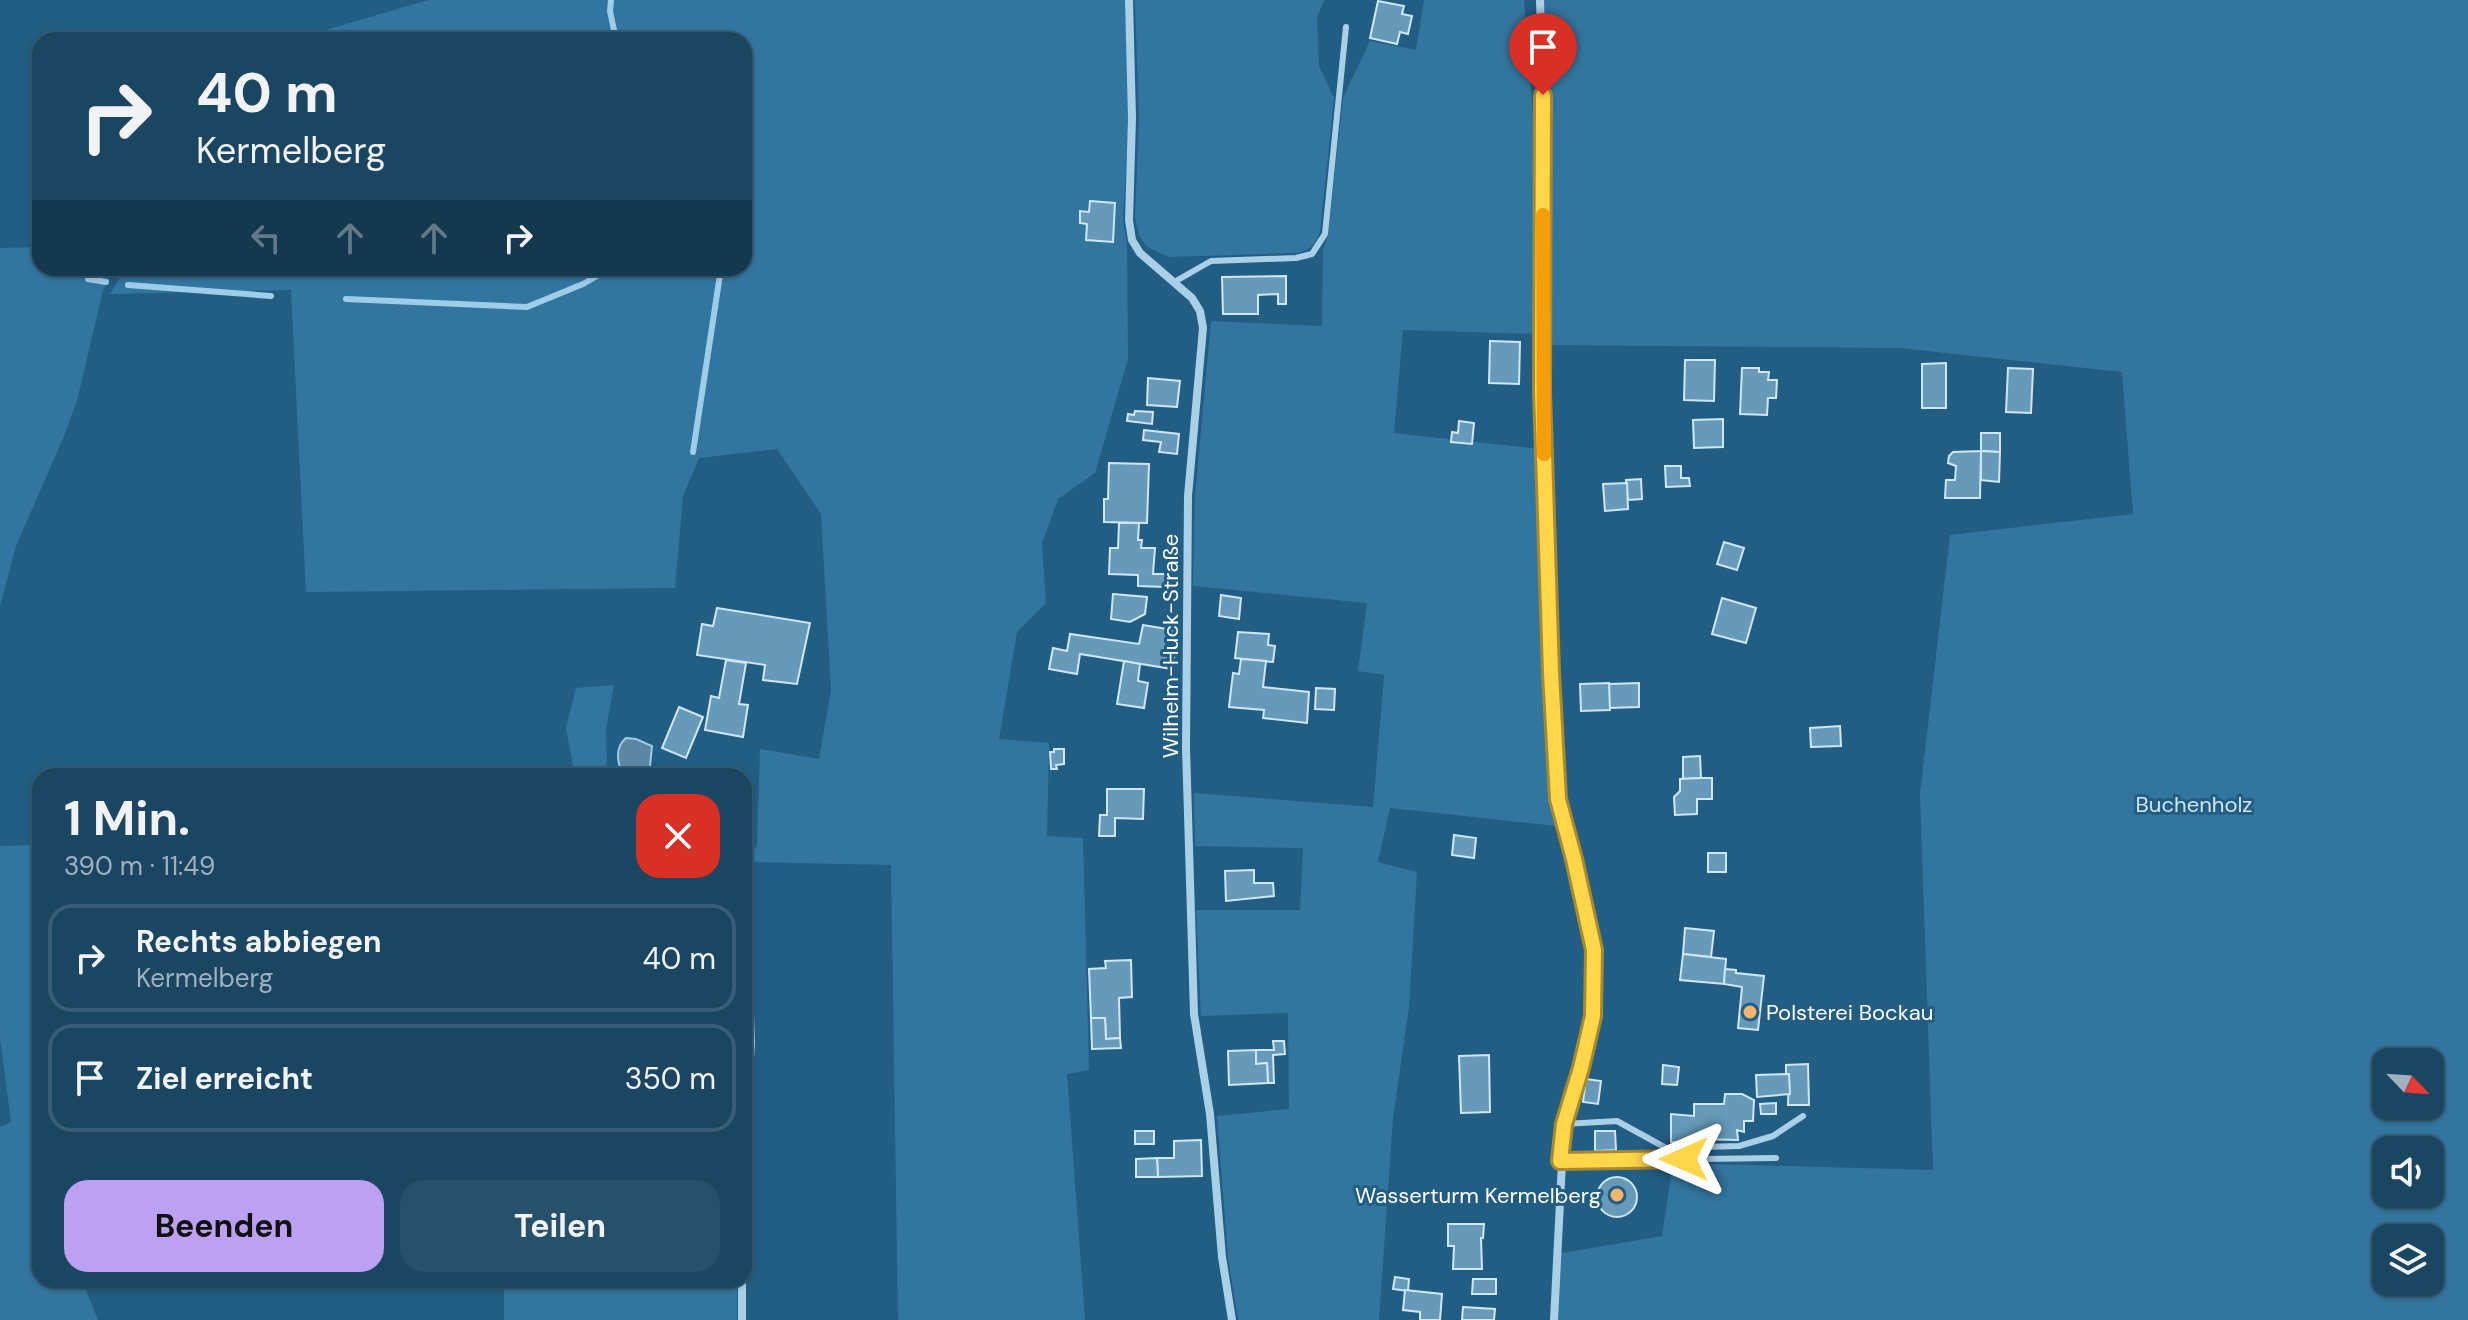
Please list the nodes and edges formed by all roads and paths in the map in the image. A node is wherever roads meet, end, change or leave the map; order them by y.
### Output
1 (1129, 0) edge
2 (1540, 0) edge
3 (1346, 27) dead end
4 (1176, 281) junction
5 (1803, 1116) dead end
6 (1564, 1124) junction
7 (1776, 1158) dead end
8 (1560, 1161) junction
9 (742, 1288) edge
10 (742, 1320) edge
11 (1232, 1320) edge
12 (1554, 1320) edge

1 - 4 street, Wilhelm-Huck-Straße
2 - 6 street
3 - 4 lane
4 - 11 street, Wilhelm-Huck-Straße
5 - 6 lane
6 - 8 street
7 - 8 lane
8 - 12 street
9 - 10 street

